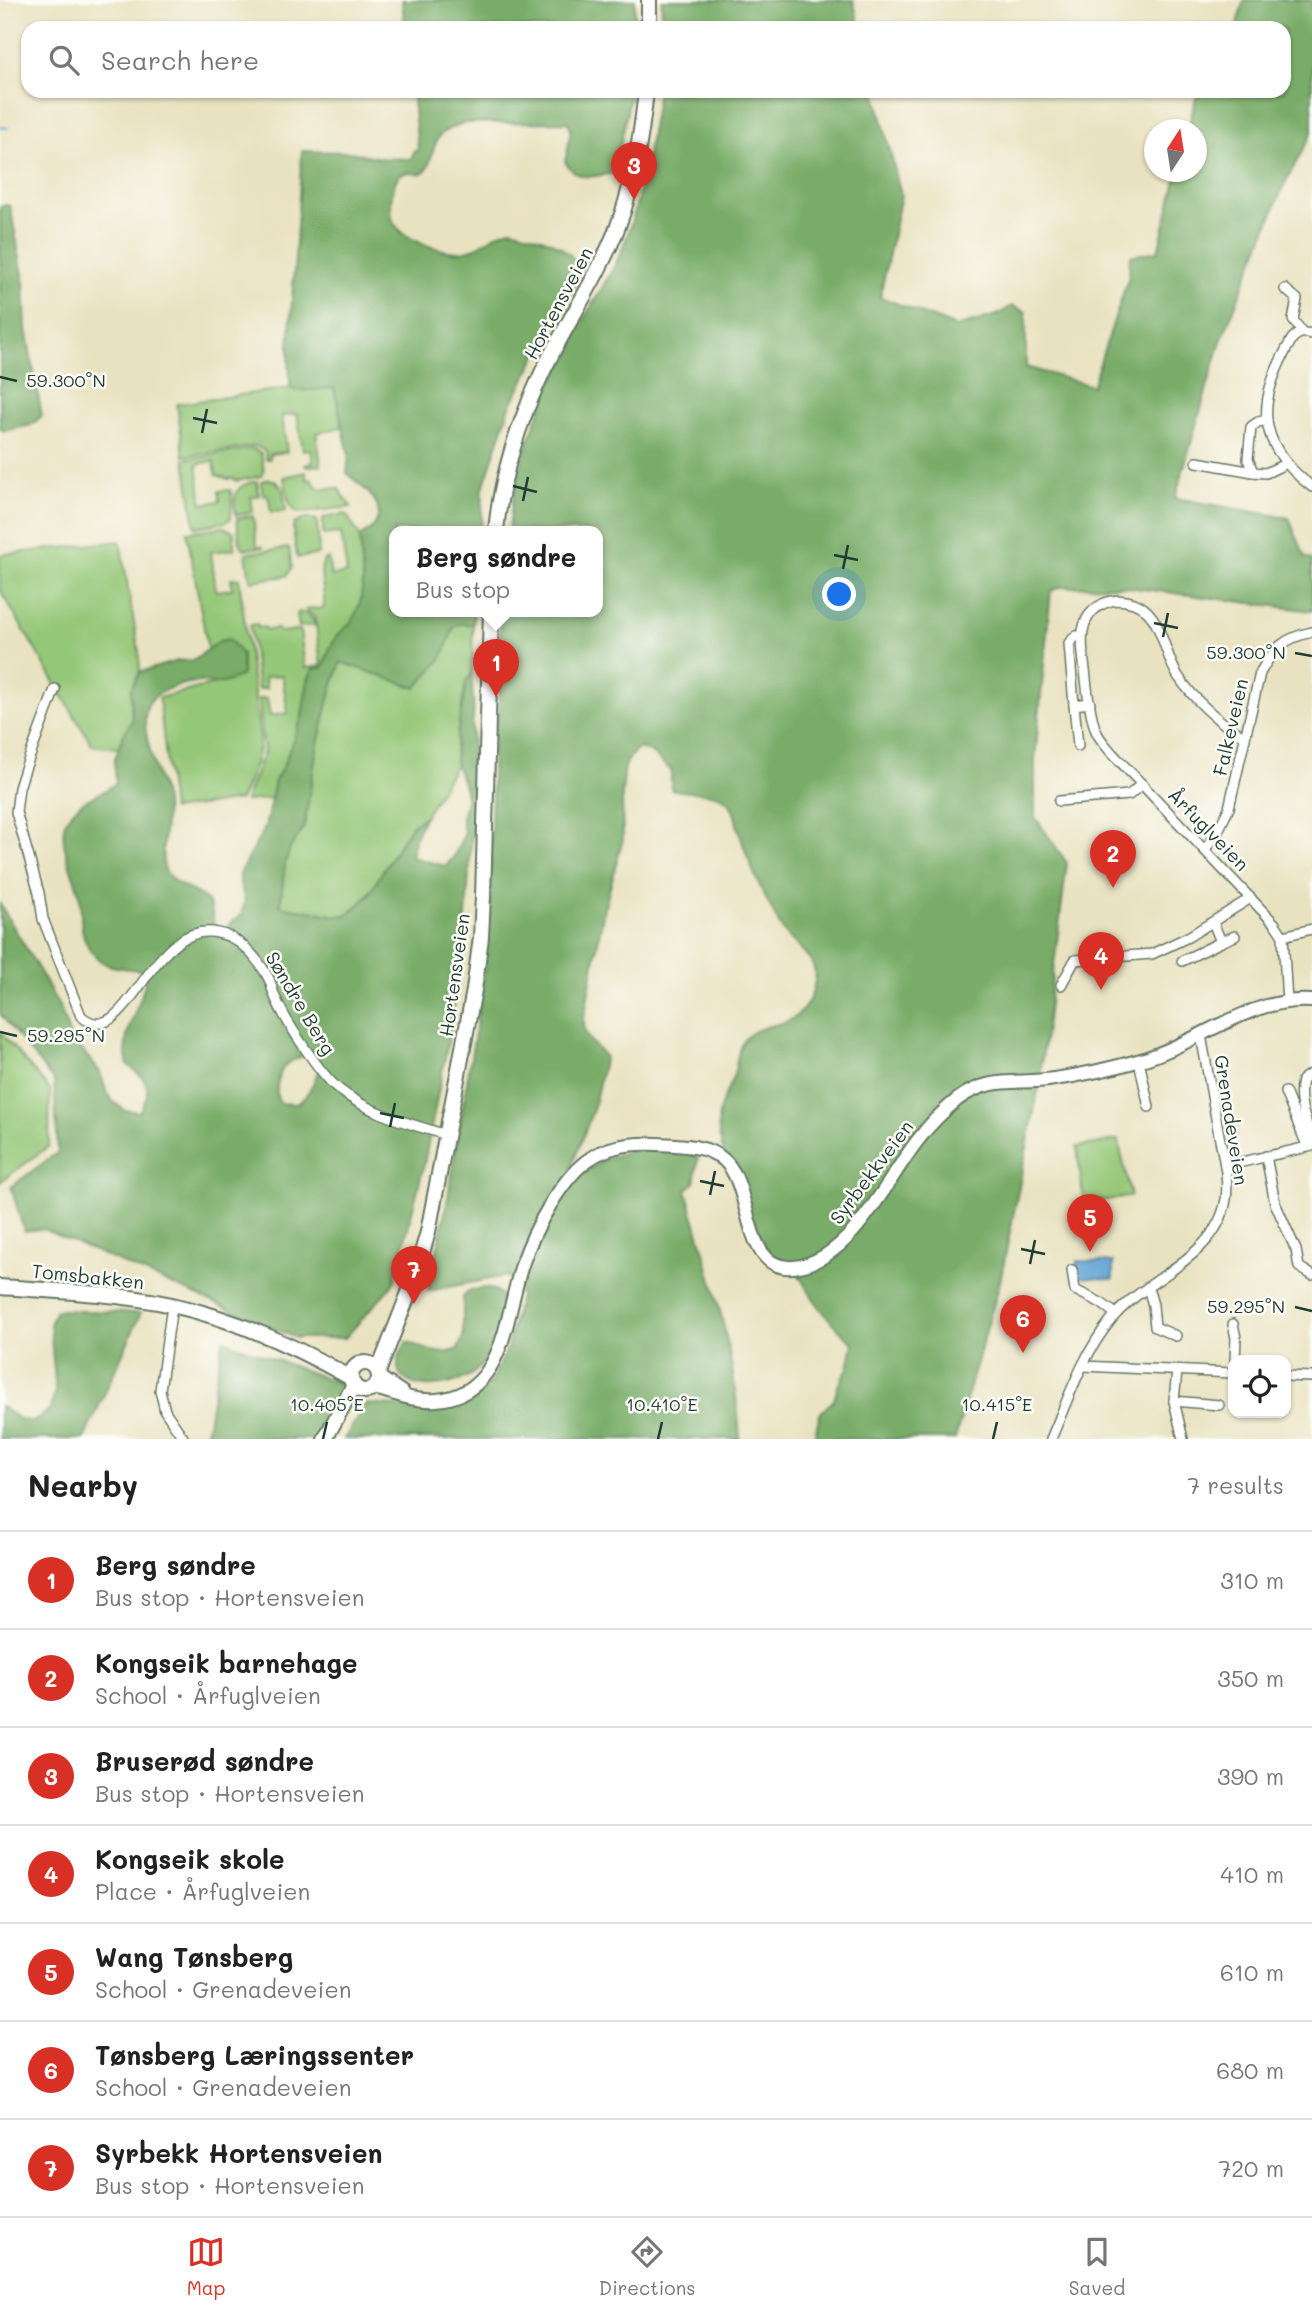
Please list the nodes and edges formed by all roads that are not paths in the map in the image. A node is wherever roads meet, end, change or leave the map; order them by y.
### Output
1 (649, 0) edge
2 (649, 21) edge
3 (645, 98) edge
4 (1285, 289) dead end
5 (1307, 333) edge
6 (1267, 420) junction
7 (1197, 462) dead end
8 (1287, 463) junction
9 (1253, 472) junction
10 (1312, 486) edge
11 (497, 526) edge
12 (491, 617) edge
13 (1312, 632) edge
14 (1082, 636) junction
15 (55, 689) dead end
16 (1090, 703) junction
17 (1074, 705) junction
18 (1245, 736) junction
19 (1079, 746) dead end
20 (1142, 784) junction
21 (1059, 801) dead end
22 (1205, 850) junction
23 (1251, 898) junction
24 (1213, 922) junction
25 (1312, 929) edge
26 (1236, 936) dead end
27 (1283, 936) junction
28 (1221, 942) junction
29 (1182, 961) dead end
30 (1061, 985) dead end
31 (1312, 1001) edge
32 (1287, 1002) junction
33 (1201, 1035) junction
34 (1139, 1060) junction
35 (1312, 1073) edge
36 (1284, 1092) dead end
37 (1149, 1107) dead end
38 (447, 1135) junction
39 (1311, 1144) edge
40 (1266, 1156) junction
41 (1225, 1166) junction
42 (1072, 1270) dead end
43 (1312, 1275) edge
44 (0, 1287) edge
45 (1147, 1288) junction
46 (172, 1306) junction
47 (1116, 1314) junction
48 (1233, 1324) dead end
49 (1176, 1336) dead end
50 (1235, 1355) edge
51 (1083, 1366) junction
52 (1177, 1371) junction
53 (1228, 1373) edge
54 (1291, 1376) edge
55 (1312, 1377) edge
56 (365, 1378) junction
57 (1174, 1401) junction
58 (1219, 1405) dead end
59 (184, 1439) edge
60 (326, 1439) edge
61 (334, 1439) edge
62 (1051, 1439) edge
63 (1183, 1439) edge

1 - 2 main road
3 - 11 main road, Hortensveien
4 - 5 street
5 - 6 street
6 - 8 street
6 - 9 street
7 - 9 street
8 - 9 street
8 - 10 street
12 - 38 main road, Hortensveien
13 - 18 street, Falkeveien
14 - 16 street, Årfuglveien
14 - 17 street
14 - 18 street
15 - 38 street, Søndre Berg
16 - 17 street
16 - 20 street, Årfuglveien
17 - 19 street
18 - 22 street, Falkeveien
20 - 21 street, Årfuglveien
20 - 22 street, Årfuglveien
22 - 23 street, Årfuglveien
23 - 24 street, Årfuglveien
23 - 27 street, Årfuglveien
24 - 28 street
24 - 30 street, Årfuglveien
25 - 27 street
26 - 28 street
27 - 32 street
28 - 29 street
31 - 32 main road, Syrbekkveien
32 - 33 main road, Syrbekkveien
33 - 34 main road, Syrbekkveien
33 - 41 street, Grenadeveien
34 - 37 street
34 - 56 main road, Syrbekkveien
35 - 39 street
36 - 39 street
38 - 56 main road, Hortensveien
39 - 40 street
40 - 41 street
40 - 43 street
41 - 45 street, Grenadeveien
42 - 47 street
44 - 46 main road, Tomsbakken
45 - 47 street, Grenadeveien
45 - 49 street
46 - 56 main road, Tomsbakken
46 - 59 street
47 - 51 street, Grenadeveien
48 - 50 street
51 - 52 street
51 - 62 street, Grenadeveien
52 - 53 street
52 - 57 street
54 - 55 street
56 - 60 main road, Hortensveien
56 - 61 main road, Hortensveien
57 - 58 street
57 - 63 street

